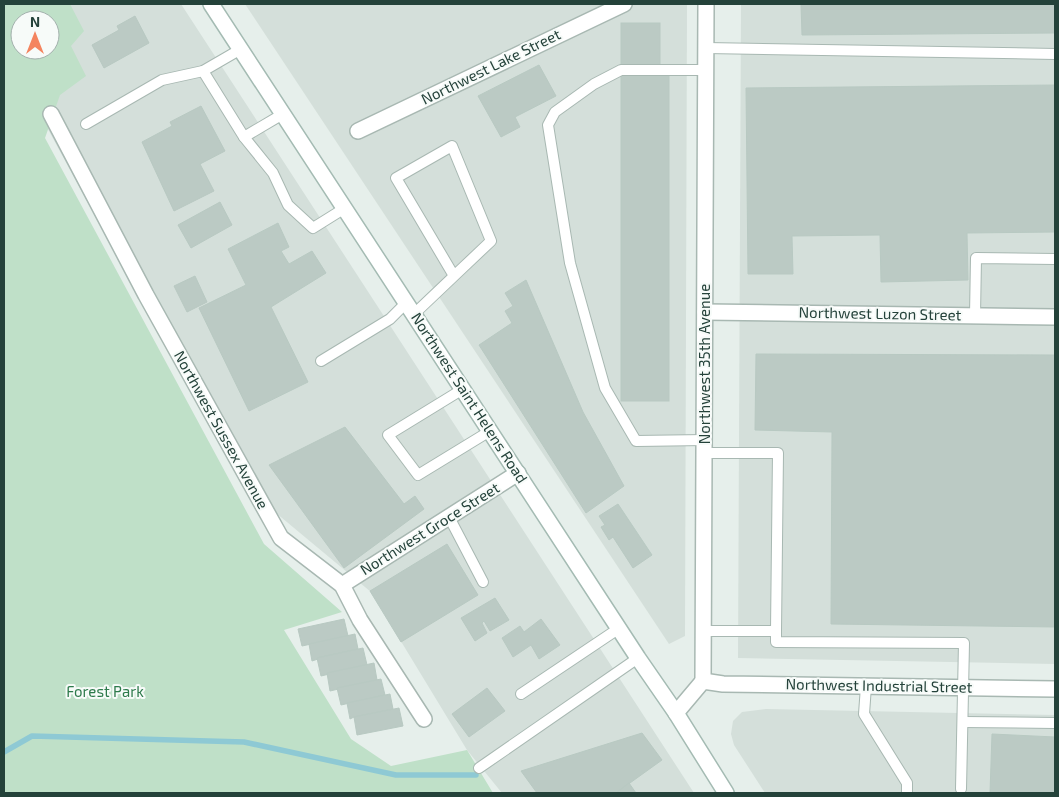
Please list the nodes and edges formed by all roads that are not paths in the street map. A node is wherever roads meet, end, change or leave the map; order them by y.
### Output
1 (211, 4) edge
2 (624, 4) edge
3 (706, 4) edge
4 (706, 48) junction
5 (241, 50) junction
6 (1055, 54) edge
7 (203, 70) junction
8 (706, 70) junction
9 (51, 114) dead end
10 (283, 114) junction
11 (86, 124) dead end
12 (358, 131) dead end
13 (244, 137) junction
14 (345, 208) junction
15 (1055, 259) edge
16 (454, 276) junction
17 (410, 308) junction
18 (705, 312) junction
19 (975, 316) junction
20 (1055, 316) edge
21 (321, 361) dead end
22 (463, 389) junction
23 (490, 431) junction
24 (705, 447) junction
25 (518, 473) junction
26 (449, 517) junction
27 (483, 582) dead end
28 (342, 585) junction
29 (618, 628) junction
30 (704, 631) junction
31 (776, 631) junction
32 (638, 658) junction
33 (703, 681) junction
34 (866, 686) junction
35 (964, 688) junction
36 (1055, 689) edge
37 (521, 694) dead end
38 (676, 713) junction
39 (424, 719) dead end
40 (963, 722) junction
41 (1055, 723) edge
42 (479, 768) dead end
43 (961, 789) dead end
44 (726, 793) edge
45 (907, 793) edge

1 - 5 street, Northwest Saint Helens Road
2 - 12 street, Northwest Lake Street
3 - 4 street, Northwest 35th Avenue
4 - 6 lane
4 - 8 street, Northwest 35th Avenue
5 - 7 lane
5 - 10 street, Northwest Saint Helens Road
7 - 11 lane
7 - 13 lane
8 - 18 street, Northwest 35th Avenue
8 - 24 lane
9 - 28 street, Northwest Sussex Avenue
10 - 13 lane
10 - 14 street, Northwest Saint Helens Road
13 - 14 lane
14 - 17 street, Northwest Saint Helens Road
15 - 19 lane
16 - 16 lane
16 - 17 lane
17 - 21 lane
17 - 22 street, Northwest Saint Helens Road
18 - 19 street, Northwest Luzon Street
18 - 24 street, Northwest 35th Avenue
19 - 20 street, Northwest Luzon Street
22 - 23 street, Northwest Saint Helens Road
22 - 23 lane
23 - 25 street, Northwest Saint Helens Road
24 - 30 street, Northwest 35th Avenue
24 - 31 lane
25 - 26 street, Northwest Groce Street
25 - 29 street, Northwest Saint Helens Road
26 - 27 lane
26 - 28 street, Northwest Groce Street
28 - 39 street, Northwest Sussex Avenue
29 - 32 street, Northwest Saint Helens Road
29 - 37 lane
30 - 31 lane
30 - 33 street, Northwest 35th Avenue
31 - 35 lane
32 - 38 street, Northwest Saint Helens Road
32 - 42 lane
33 - 34 street, Northwest Industrial Street
33 - 38 street
34 - 35 street, Northwest Industrial Street
34 - 45 lane
35 - 36 street, Northwest Industrial Street
35 - 40 lane
38 - 44 street, Northwest Saint Helens Road
40 - 41 lane
40 - 43 lane

